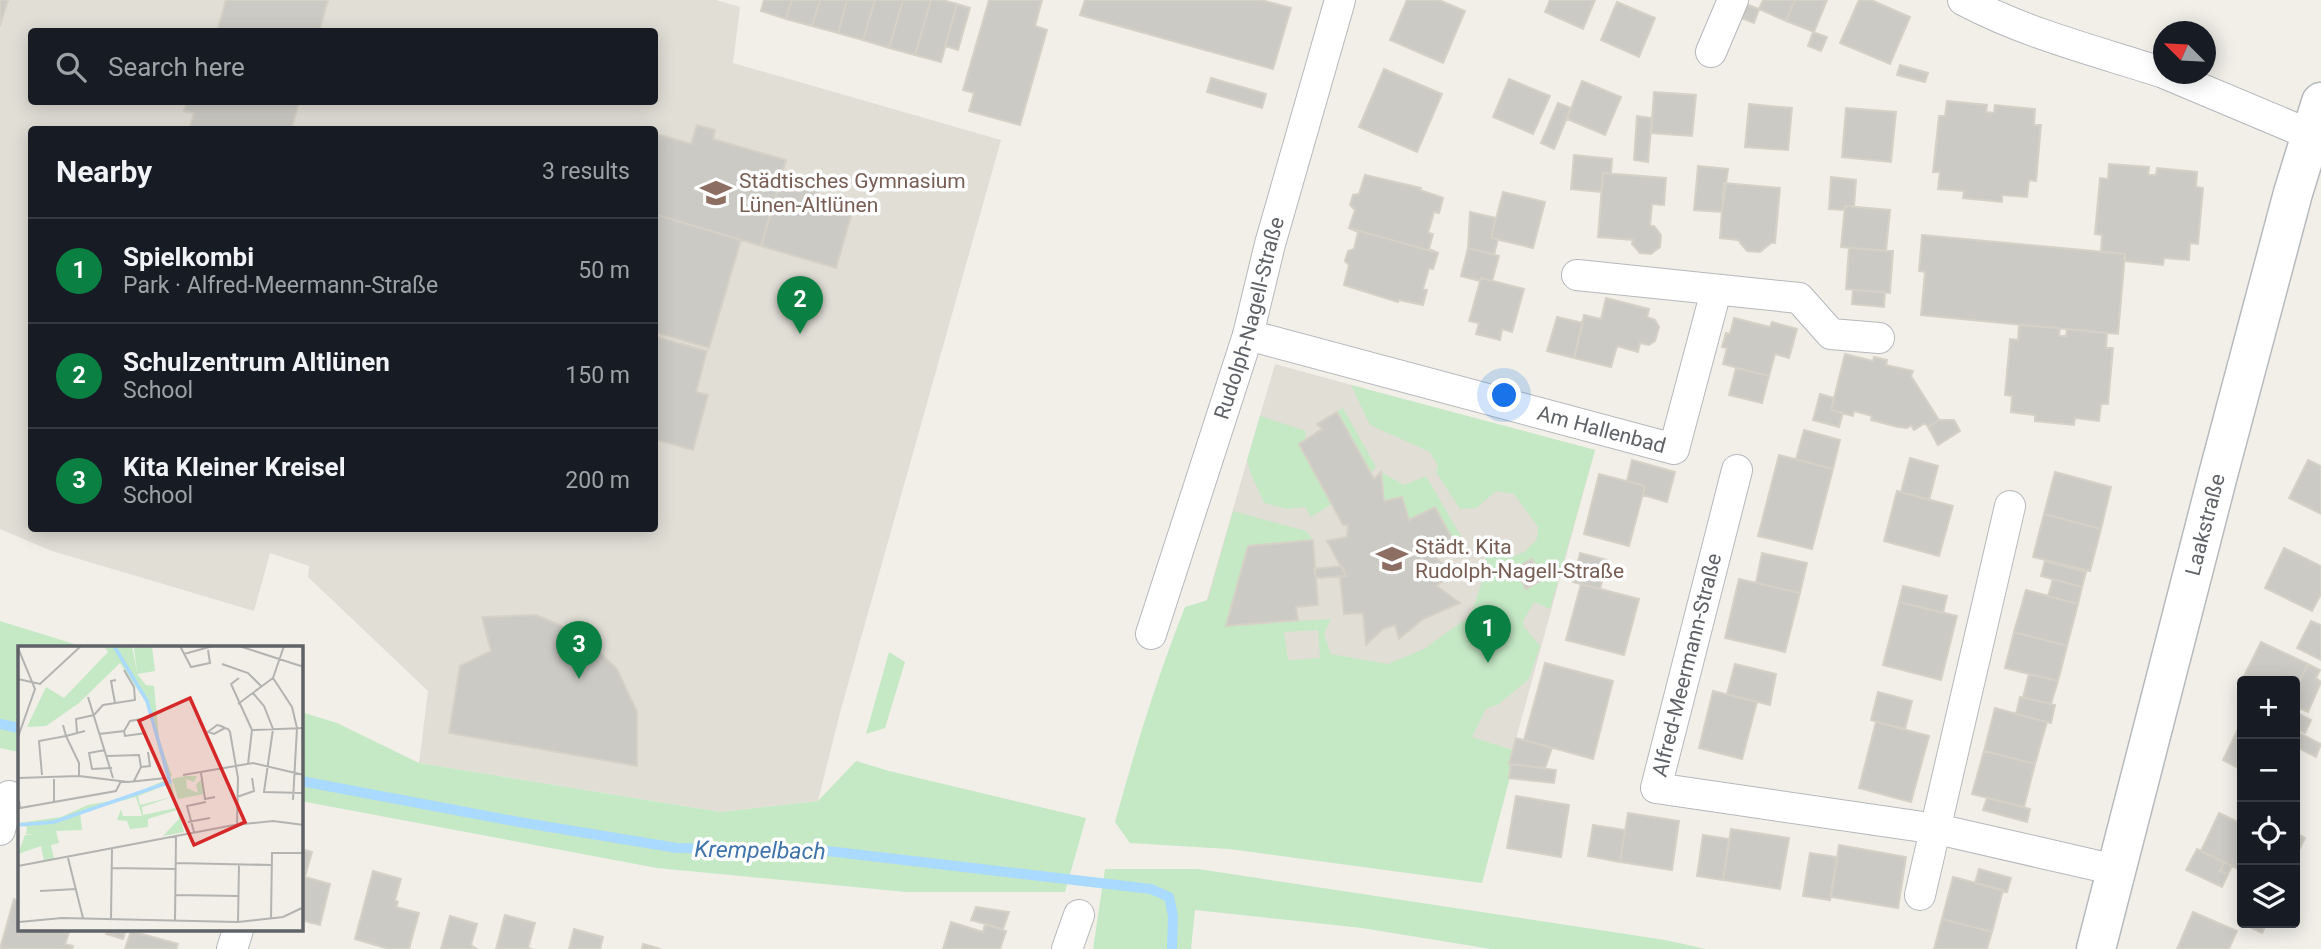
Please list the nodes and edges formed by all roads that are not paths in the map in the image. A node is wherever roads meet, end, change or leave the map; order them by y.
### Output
1 (1340, 0) edge
2 (1733, 0) edge
3 (1964, 0) edge
4 (1711, 52) dead end
5 (2153, 70) edge
6 (2202, 84) edge
7 (2316, 118) edge
8 (1577, 275) dead end
9 (1716, 291) junction
10 (1248, 335) junction
11 (1879, 338) dead end
12 (1737, 470) dead end
13 (2010, 506) dead end
14 (1151, 634) dead end
15 (9, 796) dead end
16 (1937, 829) junction
17 (0, 830) edge
18 (2116, 870) junction
19 (1920, 895) dead end
20 (1079, 915) dead end
21 (237, 932) edge
22 (232, 949) edge
23 (1067, 949) edge
24 (2096, 949) edge

1 - 10 street, Rudolph-Nagell-Straße
2 - 4 street
3 - 5 street
6 - 7 street
7 - 18 street, Laakstraße
8 - 9 street
9 - 10 street, Am Hallenbad
9 - 11 street
10 - 14 street, Rudolph-Nagell-Straße
12 - 16 street, Alfred-Meermann-Straße
13 - 16 street
15 - 17 street
16 - 18 street, Alfred-Meermann-Straße
16 - 19 street
18 - 24 street, Laakstraße
20 - 23 street
21 - 22 street

